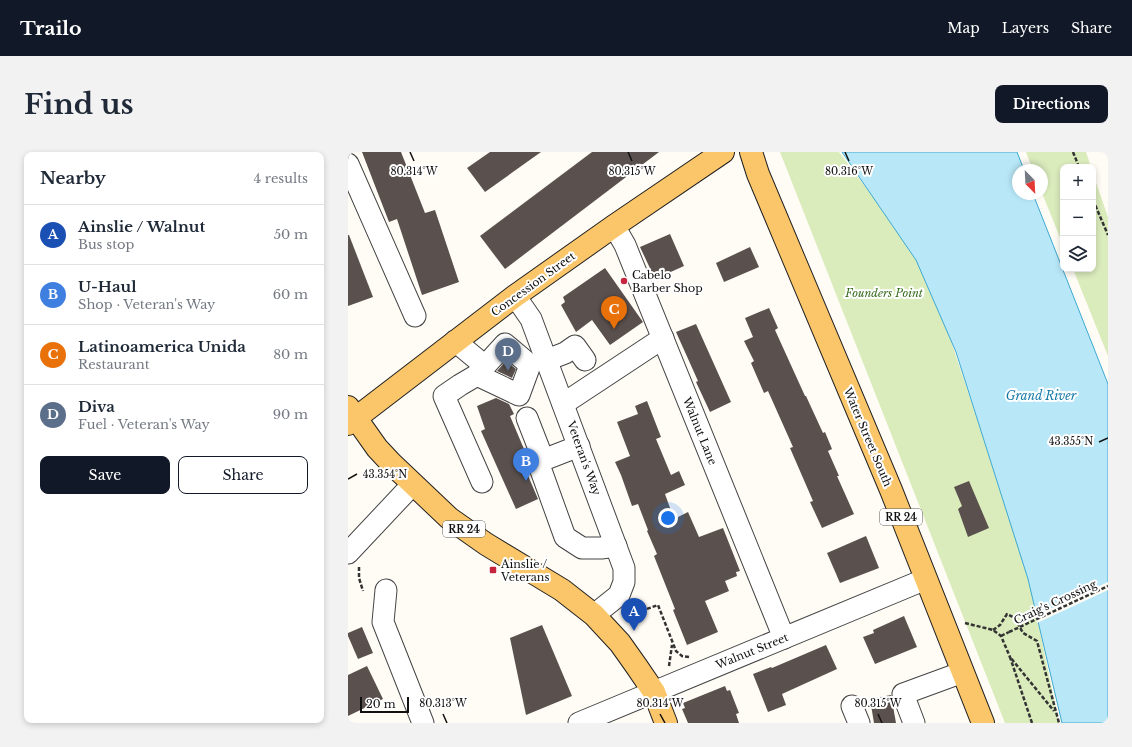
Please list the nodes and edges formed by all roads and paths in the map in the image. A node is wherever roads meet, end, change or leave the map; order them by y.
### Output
1 (723, 152) edge
2 (750, 152) edge
3 (1073, 152) edge
4 (348, 164) edge
5 (1078, 164) edge
6 (1096, 207) edge
7 (614, 226) junction
8 (1108, 235) edge
9 (515, 296) junction
10 (415, 316) dead end
11 (663, 338) junction
12 (456, 341) junction
13 (585, 360) dead end
14 (548, 363) junction
15 (481, 371) junction
16 (527, 374) junction
17 (563, 404) junction
18 (351, 416) edge
19 (526, 418) dead end
20 (579, 446) junction
21 (543, 459) junction
22 (482, 482) dead end
23 (413, 484) junction
24 (616, 546) junction
25 (348, 553) edge
26 (926, 579) junction
27 (1108, 586) edge
28 (386, 590) dead end
29 (594, 615) junction
30 (630, 615) dead end
31 (965, 623) dead end
32 (993, 630) junction
33 (1001, 636) junction
34 (784, 638) junction
35 (672, 644) junction
36 (694, 657) dead end
37 (1010, 657) junction
38 (668, 668) dead end
39 (963, 672) junction
40 (654, 692) junction
41 (1055, 713) junction
42 (420, 722) edge
43 (579, 723) edge
44 (666, 723) edge
45 (914, 723) edge
46 (983, 723) edge
47 (1032, 723) edge
48 (1059, 723) edge

1 - 7 main road, Concession Street
2 - 26 main road, Water Street South / RR 24
3 - 5 path
4 - 10 street
6 - 8 path
7 - 9 main road, Concession Street
7 - 11 street, Walnut Lane
9 - 12 main road, Concession Street
9 - 14 street, Veteran's Way
11 - 17 street
11 - 34 street, Walnut Lane
12 - 15 street
12 - 18 main road, Concession Street
13 - 14 street
14 - 16 street
14 - 17 street, Veteran's Way
15 - 16 street
15 - 16 street
15 - 22 street
17 - 20 street, Veteran's Way
18 - 23 main road, RR 24
19 - 21 street
20 - 21 street
20 - 24 street, Veteran's Way
21 - 24 street
23 - 25 street
23 - 29 main road, RR 24
24 - 29 street, Veteran's Way
26 - 34 street, Walnut Street
26 - 39 main road, Water Street South / RR 24
27 - 33 path, Craig's Crossing, bridge
28 - 42 street
29 - 40 main road, RR 24
30 - 35 path
31 - 32 path
32 - 33 path
32 - 41 path
33 - 37 path
34 - 40 street, Walnut Street
35 - 36 path
35 - 38 path
37 - 41 path
37 - 47 path
39 - 45 street
39 - 46 main road, Water Street South / RR 24
40 - 43 street, Walnut Street
40 - 44 main road, RR 24
41 - 48 path

